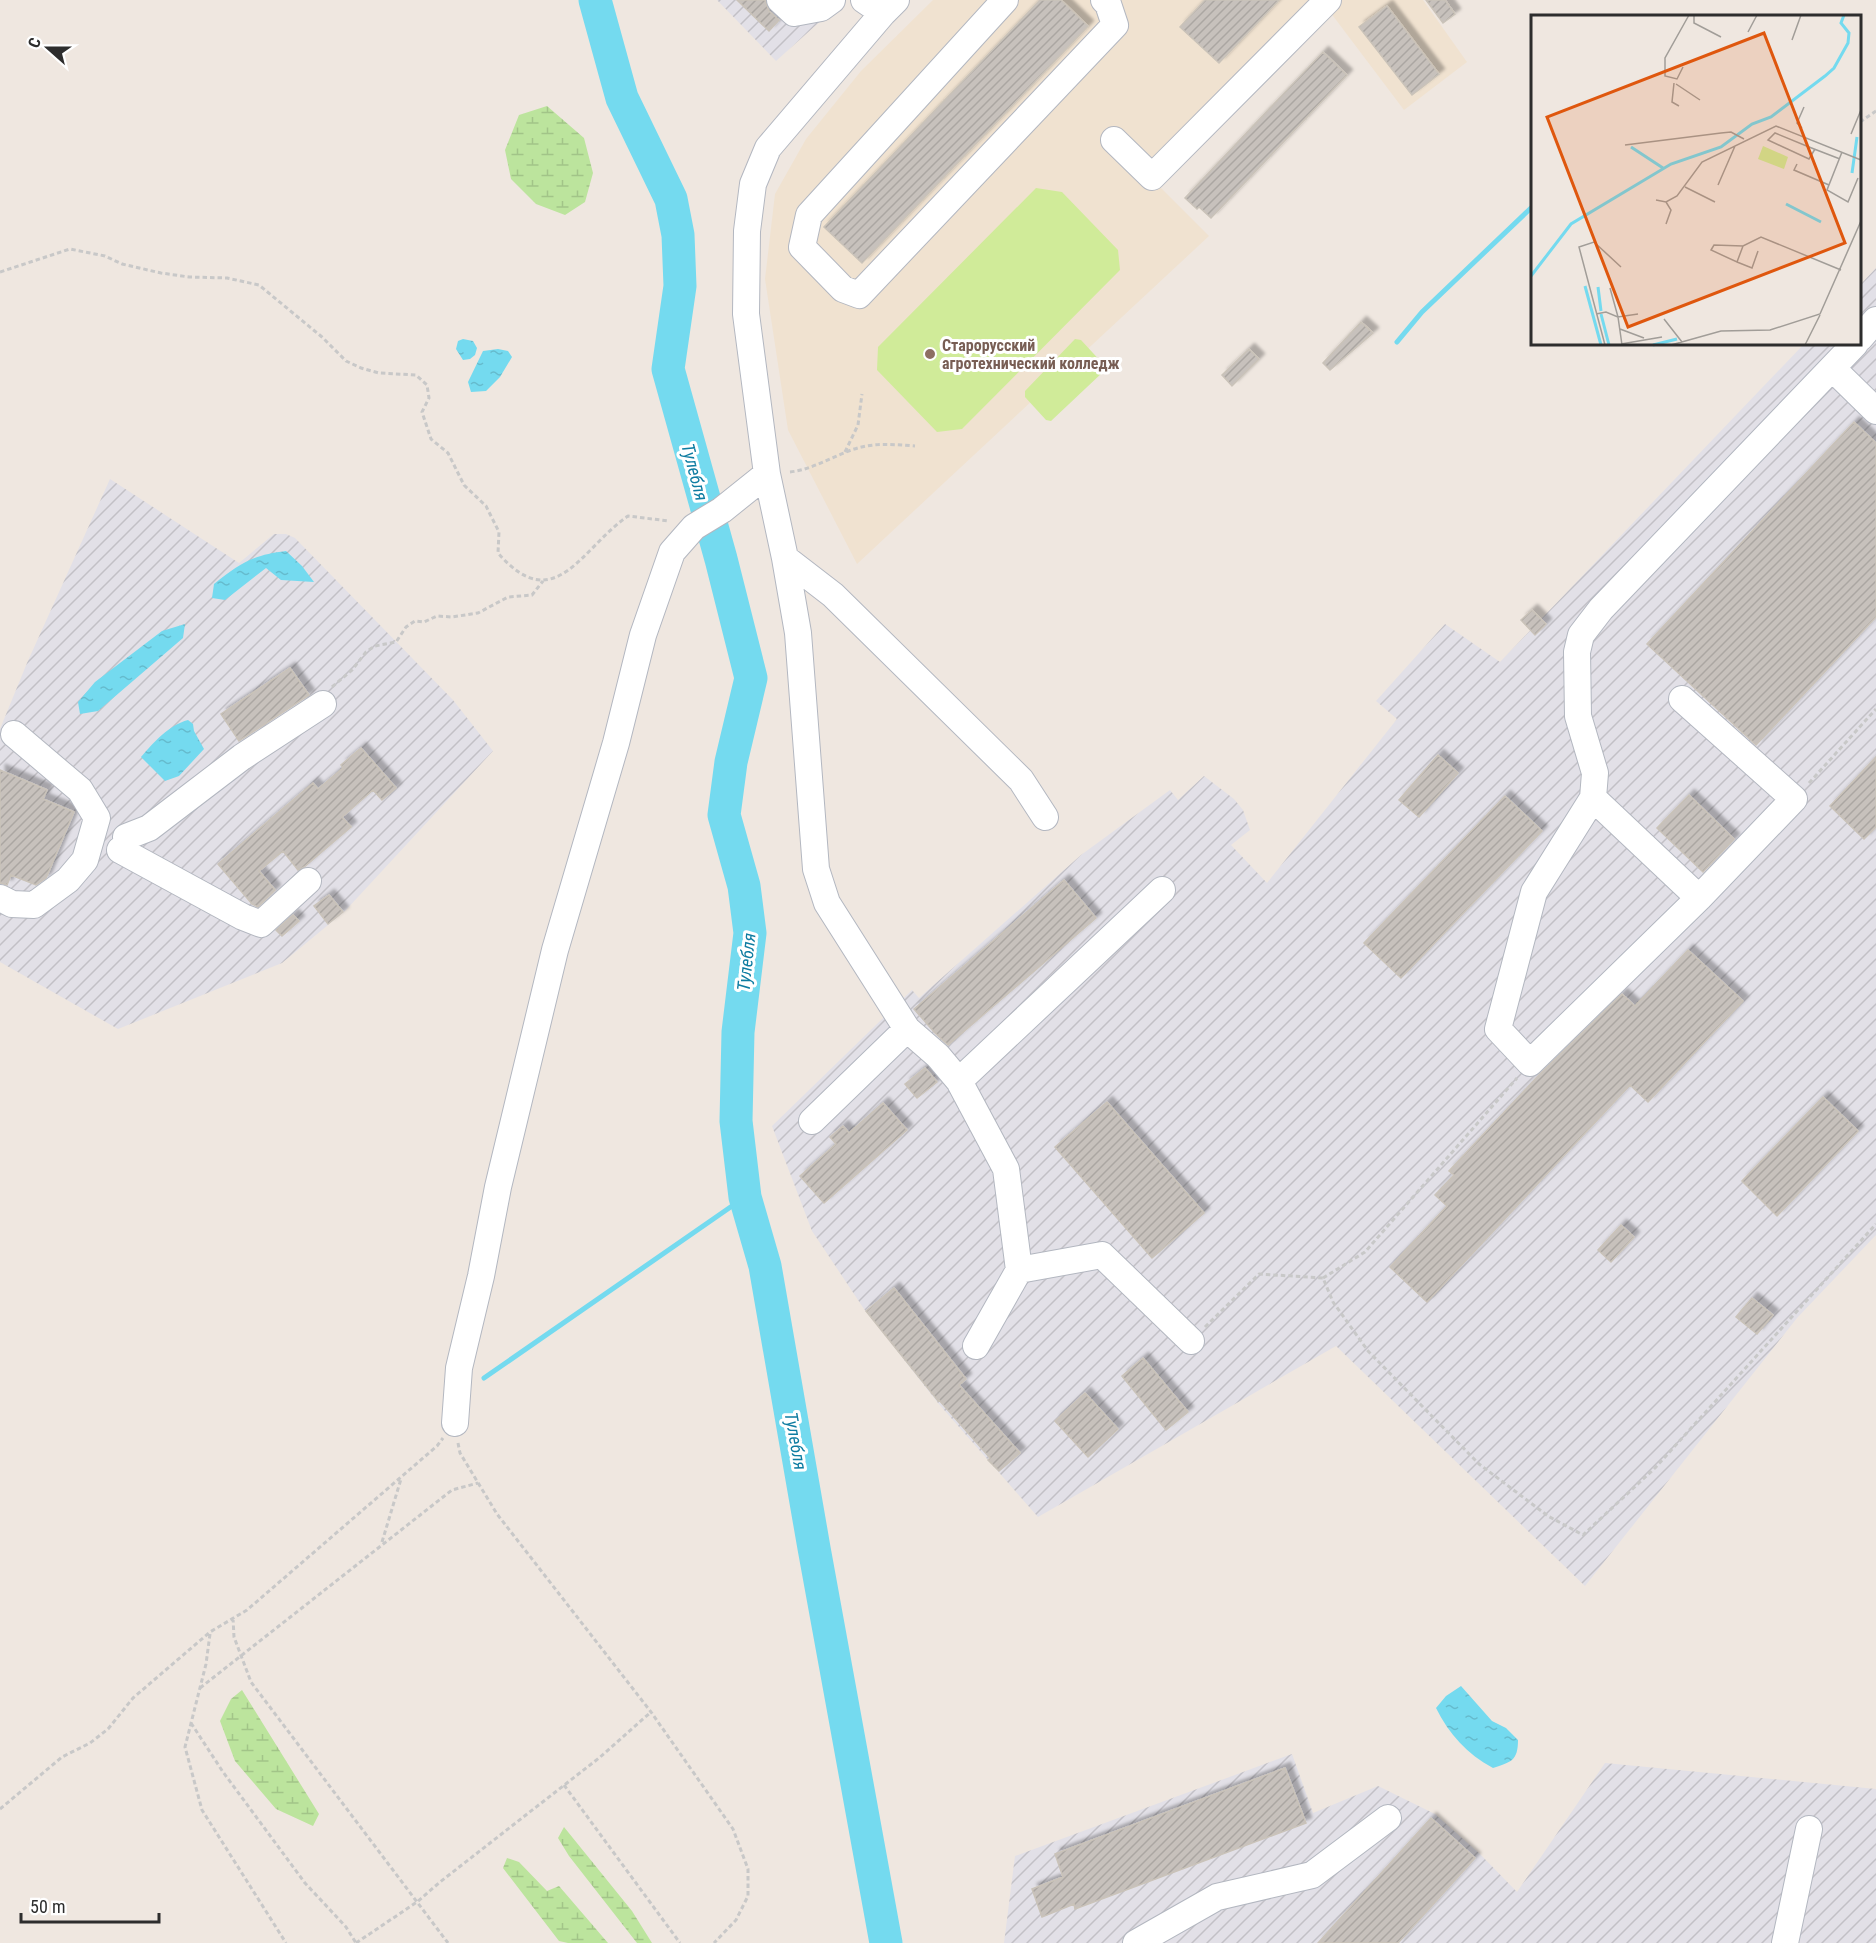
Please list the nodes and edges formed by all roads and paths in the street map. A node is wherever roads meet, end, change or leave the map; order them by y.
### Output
1 (780, 0) edge
2 (832, 0) edge
3 (1005, 0) edge
4 (1104, 0) edge
5 (1328, 0) edge
6 (881, 4) edge
7 (1876, 111) edge
8 (1861, 121) edge
9 (1114, 140) dead end
10 (0, 272) edge
11 (1876, 320) edge
12 (1861, 337) edge
13 (1854, 345) edge
14 (1832, 368) junction
15 (862, 394) dead end
16 (1876, 411) edge
17 (915, 446) dead end
18 (845, 452) junction
19 (767, 474) junction
20 (694, 527) junction
21 (785, 558) junction
22 (543, 581) junction
23 (1682, 699) dead end
24 (323, 704) joint
25 (1876, 709) edge
26 (14, 734) dead end
27 (1593, 798) junction
28 (1794, 799) junction
29 (1045, 817) dead end
30 (97, 818) junction
31 (123, 844) junction
32 (85, 860) junction
33 (308, 881) dead end
34 (1162, 890) dead end
35 (0, 898) edge
36 (1699, 898) junction
37 (907, 1029) junction
38 (1530, 1063) junction
39 (959, 1081) junction
40 (812, 1121) dead end
41 (1876, 1224) edge
42 (1018, 1270) junction
43 (1323, 1278) junction
44 (1191, 1341) joint
45 (976, 1346) dead end
46 (455, 1422) junction
47 (402, 1478) junction
48 (478, 1484) junction
49 (382, 1544) junction
50 (233, 1618) junction
51 (210, 1632) junction
52 (242, 1656) junction
53 (200, 1688) junction
54 (651, 1712) junction
55 (191, 1723) junction
56 (564, 1785) junction
57 (0, 1809) edge
58 (1388, 1818) dead end
59 (1809, 1829) dead end
60 (417, 1902) junction
61 (286, 1943) edge
62 (356, 1943) edge
63 (448, 1943) edge
64 (680, 1943) edge
65 (714, 1943) edge
66 (1136, 1943) edge
67 (1785, 1943) edge

1 - 2 street
3 - 4 street
5 - 9 street
6 - 19 street
7 - 8 path
10 - 22 path
11 - 12 street
13 - 14 street
14 - 16 street
14 - 27 street
15 - 18 path
17 - 18 path
18 - 19 path
19 - 20 street
19 - 21 street
20 - 22 path
20 - 46 street
21 - 29 street
21 - 37 street
22 - 24 path
23 - 28 street
24 - 31 street
25 - 28 path
26 - 30 street
27 - 36 street
27 - 38 street
28 - 36 street
30 - 31 street
30 - 32 street
31 - 32 street
31 - 33 street
32 - 35 street
34 - 39 street
36 - 38 street
37 - 39 street
37 - 40 street
38 - 43 path
39 - 42 street
41 - 43 path
42 - 44 street
42 - 45 street
43 - 44 path
46 - 47 path
46 - 48 path
47 - 49 path
47 - 50 path
48 - 49 path
48 - 54 path
49 - 52 path
50 - 51 path
50 - 52 path
51 - 53 path
51 - 57 path
52 - 53 path
52 - 60 path
53 - 55 path
54 - 56 path
54 - 65 path
55 - 61 path
55 - 62 path
56 - 60 path
56 - 64 path
58 - 66 street
59 - 67 street
60 - 62 path
60 - 63 path

